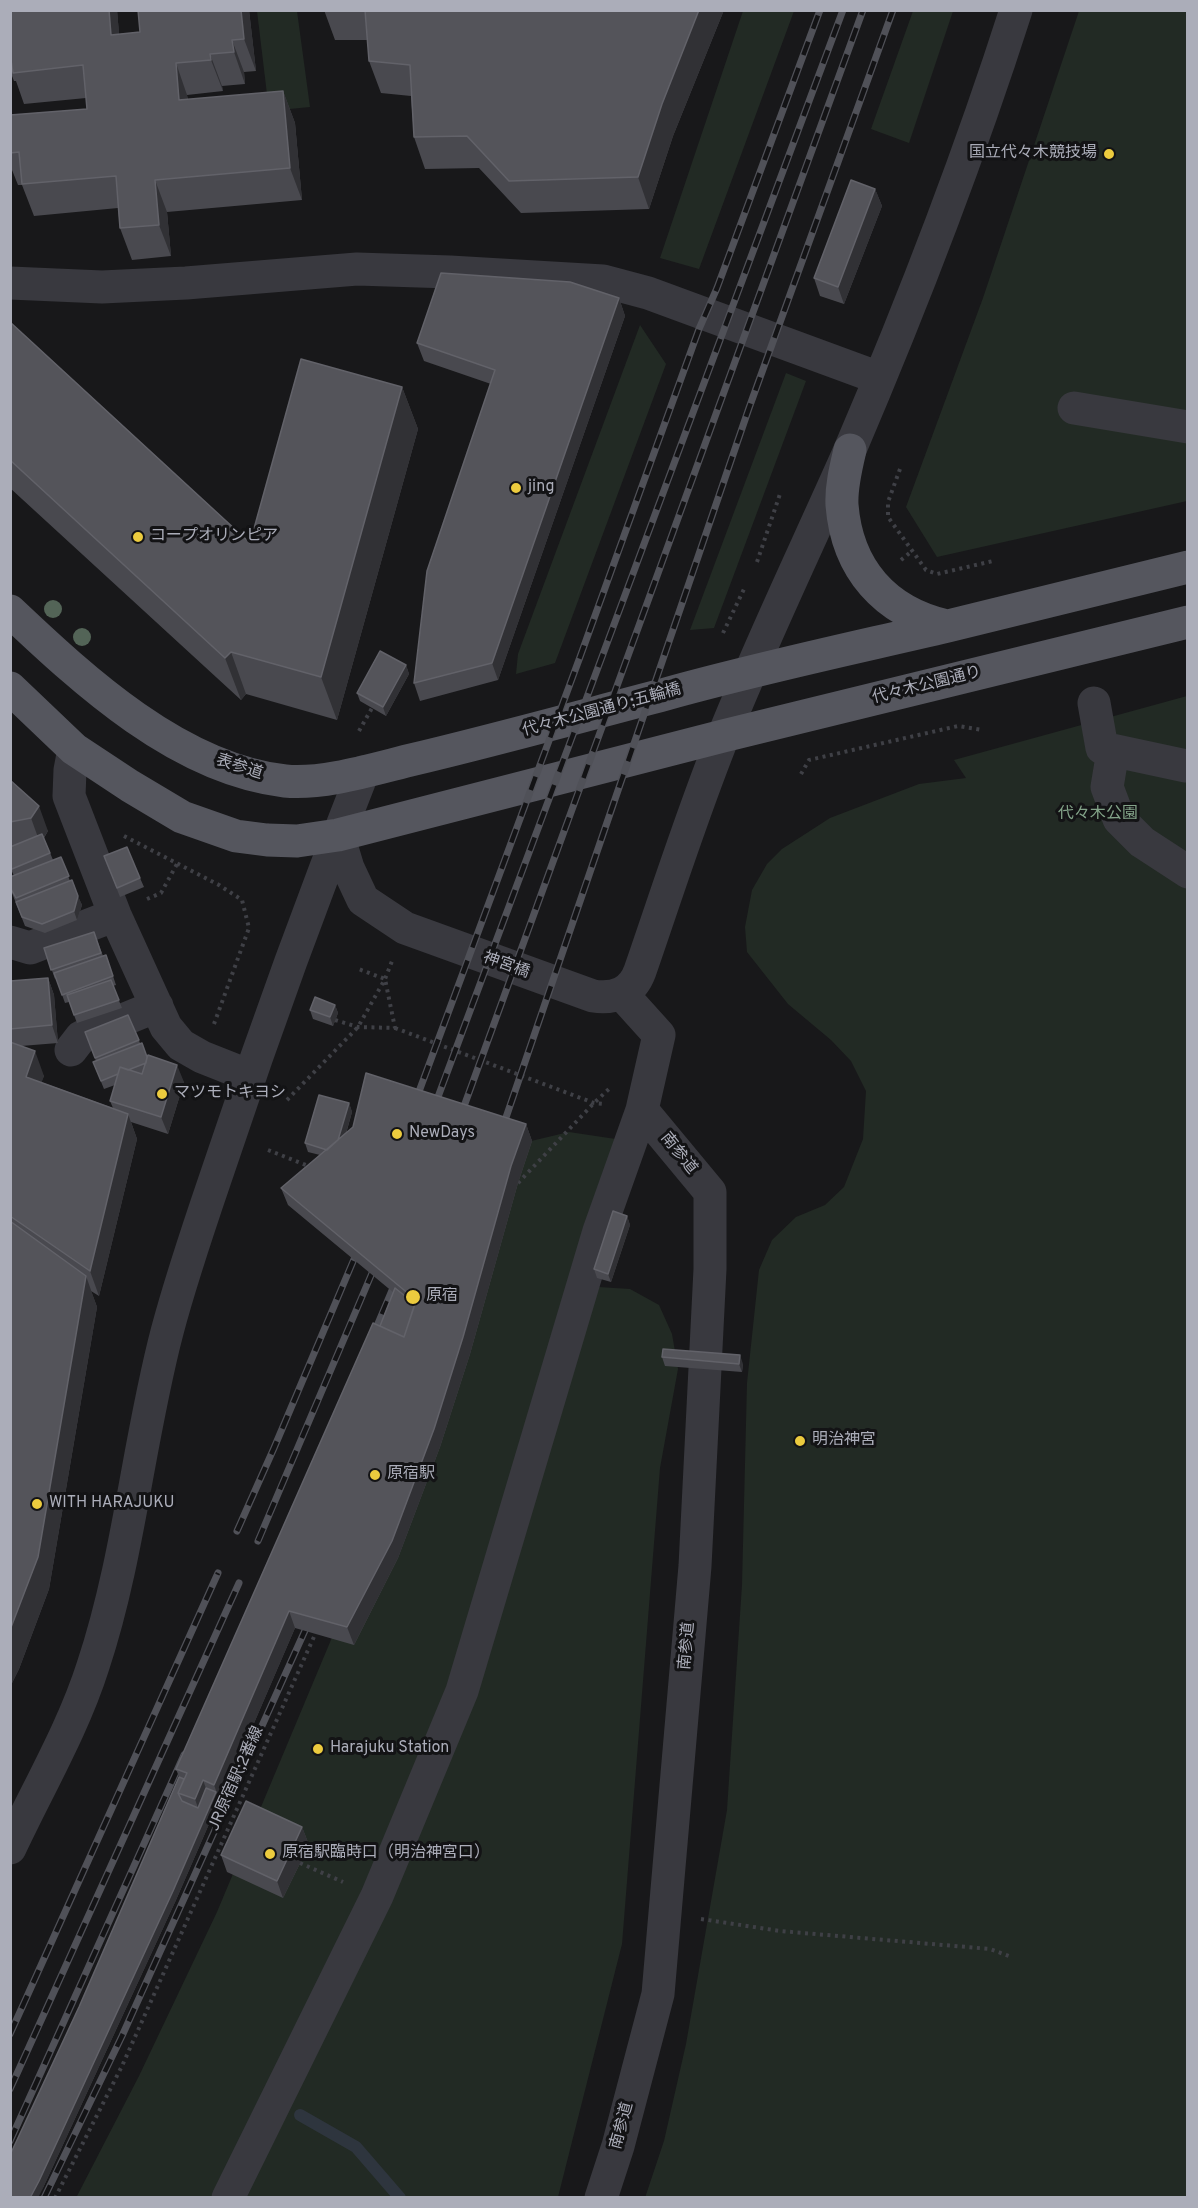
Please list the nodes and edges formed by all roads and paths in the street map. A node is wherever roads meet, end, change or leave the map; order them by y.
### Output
1 (1016, 10) edge
2 (10, 283) edge
3 (879, 378) junction
4 (1074, 408) dead end
5 (1188, 427) edge
6 (850, 450) junction
7 (900, 469) dead end
8 (781, 491) dead end
9 (993, 561) dead end
10 (755, 566) dead end
11 (1188, 567) edge
12 (746, 585) dead end
13 (10, 611) edge
14 (1188, 622) edge
15 (948, 626) junction
16 (723, 633) dead end
17 (751, 670) junction
18 (10, 688) edge
19 (1094, 703) dead end
20 (372, 708) edge
21 (982, 730) dead end
22 (358, 731) dead end
23 (512, 736) joint
24 (723, 736) junction
25 (74, 749) junction
26 (1113, 751) junction
27 (1187, 770) edge
28 (363, 772) junction
29 (801, 774) dead end
30 (75, 812) junction
31 (338, 835) junction
32 (177, 864) junction
33 (1188, 872) edge
34 (145, 900) dead end
35 (115, 915) junction
36 (10, 942) edge
37 (393, 957) dead end
38 (356, 968) dead end
39 (385, 979) junction
40 (622, 994) junction
41 (157, 1006) junction
42 (335, 1020) edge
43 (358, 1027) junction
44 (395, 1028) junction
45 (71, 1050) dead end
46 (202, 1057) junction
47 (250, 1076) junction
48 (287, 1100) dead end
49 (594, 1103) junction
50 (642, 1110) junction
51 (268, 1150) dead end
52 (317, 1161) edge
53 (311, 1166) junction
54 (315, 1173) edge
55 (518, 1183) dead end
56 (319, 1624) edge
57 (10, 1848) edge
58 (300, 1863) dead end
59 (377, 1896) junction
60 (664, 1913) junction
61 (1009, 1956) dead end
62 (55, 2198) edge
63 (228, 2198) edge
64 (601, 2198) edge

1 - 3 street
2 - 3 street
3 - 6 street
4 - 5 street
6 - 15 main road
6 - 17 street
7 - 9 path
8 - 10 path
11 - 15 main road
12 - 16 path
13 - 28 main road, 表参道
14 - 24 main road, 代々木公園通り
15 - 17 main road
17 - 23 main road, 代々木公園通り;五輪橋
17 - 24 street
18 - 25 main road
19 - 26 street
20 - 22 path
21 - 29 path
23 - 28 main road, 表参道
24 - 31 main road, 代々木公園通り
24 - 40 street
25 - 30 street
25 - 31 main road
26 - 27 street
26 - 33 street
28 - 31 street
30 - 32 path
30 - 35 street
31 - 40 street, 神宮橋
31 - 47 street
32 - 34 path
32 - 46 path
35 - 36 street
35 - 41 street
37 - 39 path
38 - 39 path
39 - 43 path
39 - 44 path
40 - 50 street
41 - 45 street
41 - 46 street
42 - 43 path
43 - 44 path
43 - 48 path
44 - 49 path
46 - 47 street
47 - 57 street
49 - 50 path
49 - 55 path
50 - 59 street
50 - 60 street, 南参道
51 - 53 path
52 - 53 path
53 - 54 path
56 - 62 path, JR原宿駅;2番線
58 - 59 path
59 - 63 street
60 - 61 path
60 - 64 street, 南参道

